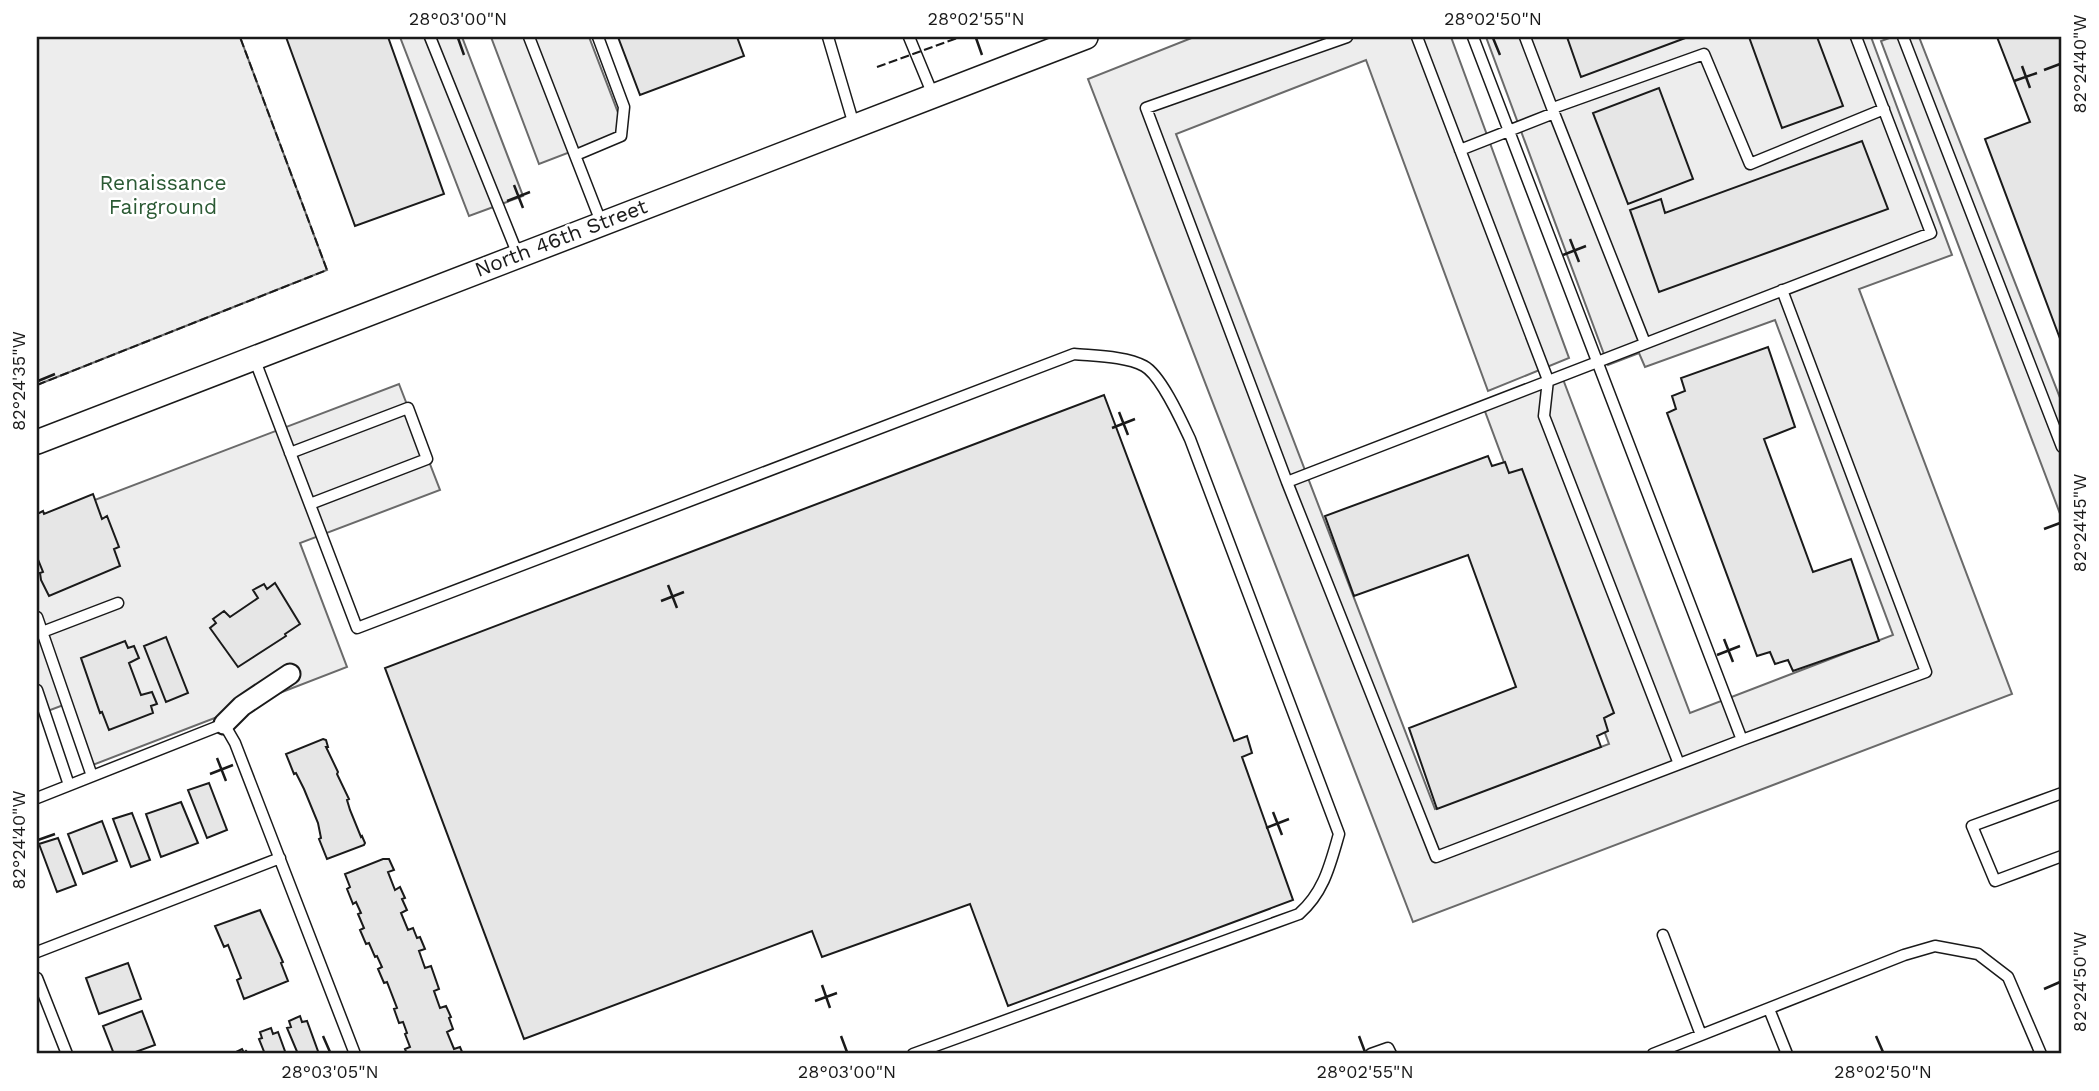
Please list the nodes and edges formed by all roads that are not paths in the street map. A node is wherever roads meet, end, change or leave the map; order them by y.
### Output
1 (430, 37) edge
2 (529, 37) edge
3 (598, 37) edge
4 (828, 37) edge
5 (909, 37) edge
6 (1086, 37) edge
7 (1347, 37) edge
8 (1418, 37) edge
9 (1473, 37) edge
10 (1525, 37) edge
11 (1856, 37) edge
12 (1903, 37) edge
13 (933, 95) junction
14 (1884, 109) junction
15 (1554, 111) junction
16 (854, 125) junction
17 (1510, 131) junction
18 (1460, 150) junction
19 (576, 155) junction
20 (601, 222) junction
21 (518, 256) junction
22 (1782, 290) junction
23 (1645, 343) junction
24 (254, 357) junction
25 (1597, 361) junction
26 (1548, 380) junction
27 (37, 442) edge
28 (2062, 447) edge
29 (290, 453) junction
30 (1286, 482) junction
31 (310, 504) junction
32 (118, 603) dead end
33 (37, 617) edge
34 (40, 633) edge
35 (290, 674) dead end
36 (37, 690) edge
37 (224, 724) junction
38 (1742, 740) junction
39 (1679, 764) junction
40 (92, 776) junction
41 (69, 785) junction
42 (2062, 793) edge
43 (37, 798) edge
44 (2062, 856) edge
45 (280, 858) junction
46 (1663, 934) dead end
47 (37, 952) edge
48 (37, 978) edge
49 (1769, 1009) junction
50 (1701, 1035) junction
51 (1690, 1040) junction
52 (67, 1054) edge
53 (355, 1054) edge
54 (913, 1054) edge
55 (1371, 1054) edge
56 (1391, 1054) edge
57 (1653, 1054) edge
58 (1687, 1054) edge
59 (1787, 1054) edge
60 (2041, 1054) edge

1 - 21 lane
2 - 19 lane
3 - 19 lane
4 - 16 lane
5 - 13 lane
6 - 13 street, North 46th Street
7 - 30 lane
8 - 18 lane
9 - 17 lane
10 - 15 lane
11 - 14 lane
12 - 28 lane
13 - 16 street, North 46th Street
14 - 15 lane
14 - 22 lane
15 - 17 lane
15 - 23 lane
16 - 20 street, North 46th Street
17 - 18 lane
17 - 25 lane
18 - 26 lane
19 - 20 lane
20 - 21 street, North 46th Street
21 - 24 street, North 46th Street
22 - 23 lane
22 - 38 lane
23 - 25 lane
24 - 27 street, North 46th Street
24 - 29 lane
25 - 26 lane
25 - 38 lane
26 - 30 lane
26 - 39 lane
29 - 31 lane
29 - 31 lane
30 - 39 lane
31 - 54 lane
32 - 34 lane
33 - 34 lane
34 - 40 lane
35 - 37 street
36 - 41 lane
37 - 40 lane
37 - 45 lane
38 - 39 lane
40 - 41 lane
41 - 43 lane
42 - 44 lane
45 - 47 lane
45 - 53 lane
46 - 50 lane
48 - 52 lane
49 - 50 lane
49 - 59 lane
49 - 60 lane
50 - 51 lane
51 - 57 lane
51 - 58 lane
55 - 56 lane

